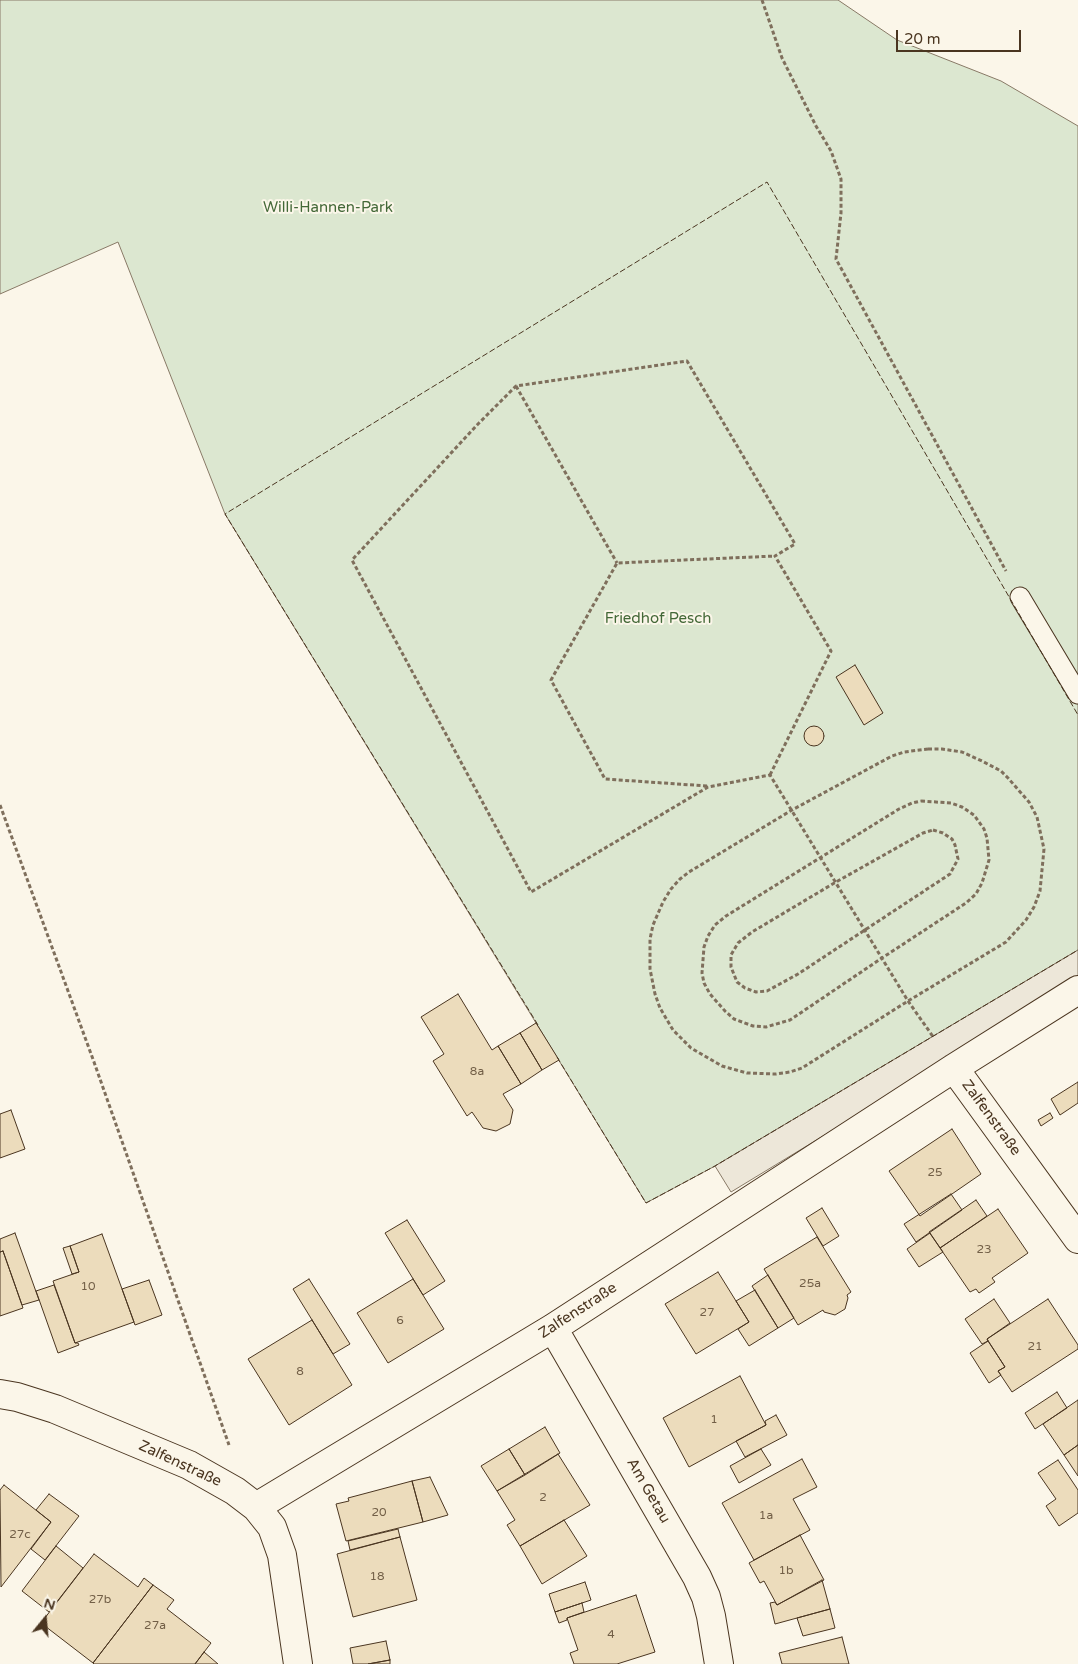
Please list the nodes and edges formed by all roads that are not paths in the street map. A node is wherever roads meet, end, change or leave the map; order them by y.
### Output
1 (1020, 597) road end
2 (1078, 694) edge
3 (1078, 990) edge
4 (954, 1068) junction
5 (1078, 1239) edge
6 (553, 1328) junction
7 (0, 1394) edge
8 (256, 1507) junction
9 (298, 1664) edge
10 (719, 1664) edge

1 - 2 lane
3 - 4 street
4 - 5 street, Zalfenstraße
4 - 6 street, Zalfenstraße
6 - 8 street, Zalfenstraße
6 - 10 street, Am Getau
7 - 8 street, Zalfenstraße
8 - 9 street

